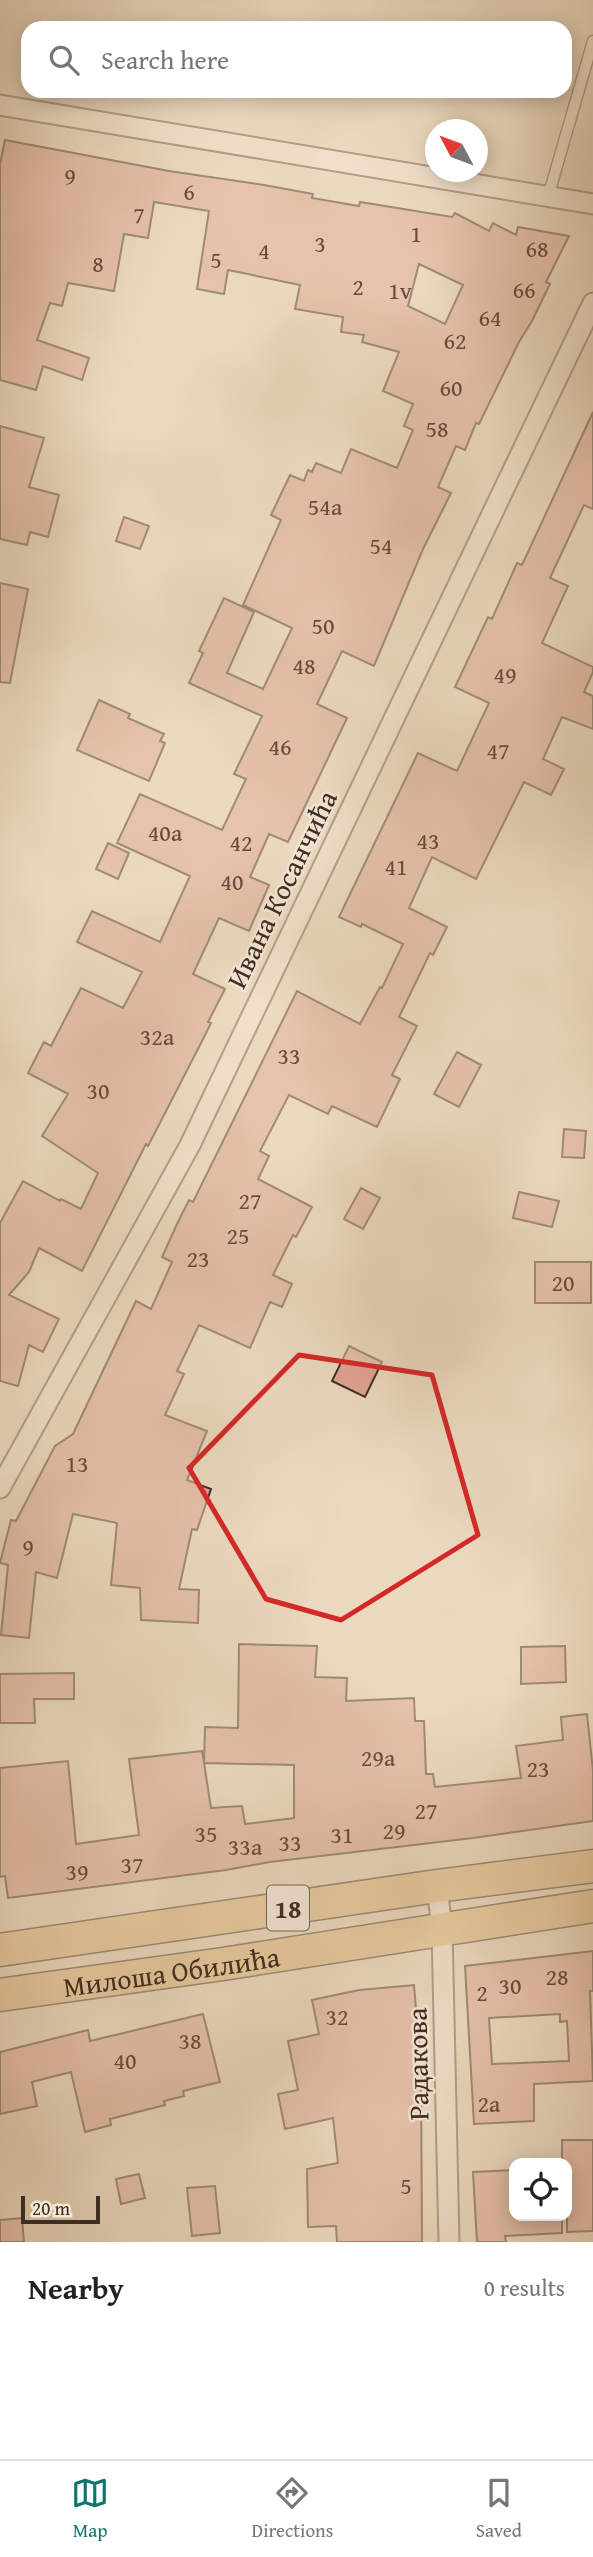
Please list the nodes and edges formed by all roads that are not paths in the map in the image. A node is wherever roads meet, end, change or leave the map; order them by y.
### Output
1 (593, 41) edge
2 (0, 105) edge
3 (548, 197) junction
4 (593, 204) edge
5 (593, 303) edge
6 (0, 1488) edge
7 (593, 1866) edge
8 (438, 1886) junction
9 (593, 1906) edge
10 (442, 1929) junction
11 (0, 1950) edge
12 (0, 1995) edge
13 (449, 2242) edge

1 - 3 lane
2 - 3 street
3 - 4 street
5 - 6 street, Ивана Косанчића
7 - 8 main road, Милоша Обилића / 18
8 - 10 street, Радакова
8 - 11 main road, Милоша Обилића / 18
9 - 10 main road, Милоша Обилића / 18
10 - 12 main road, Милоша Обилића / 18
10 - 13 street, Радакова

